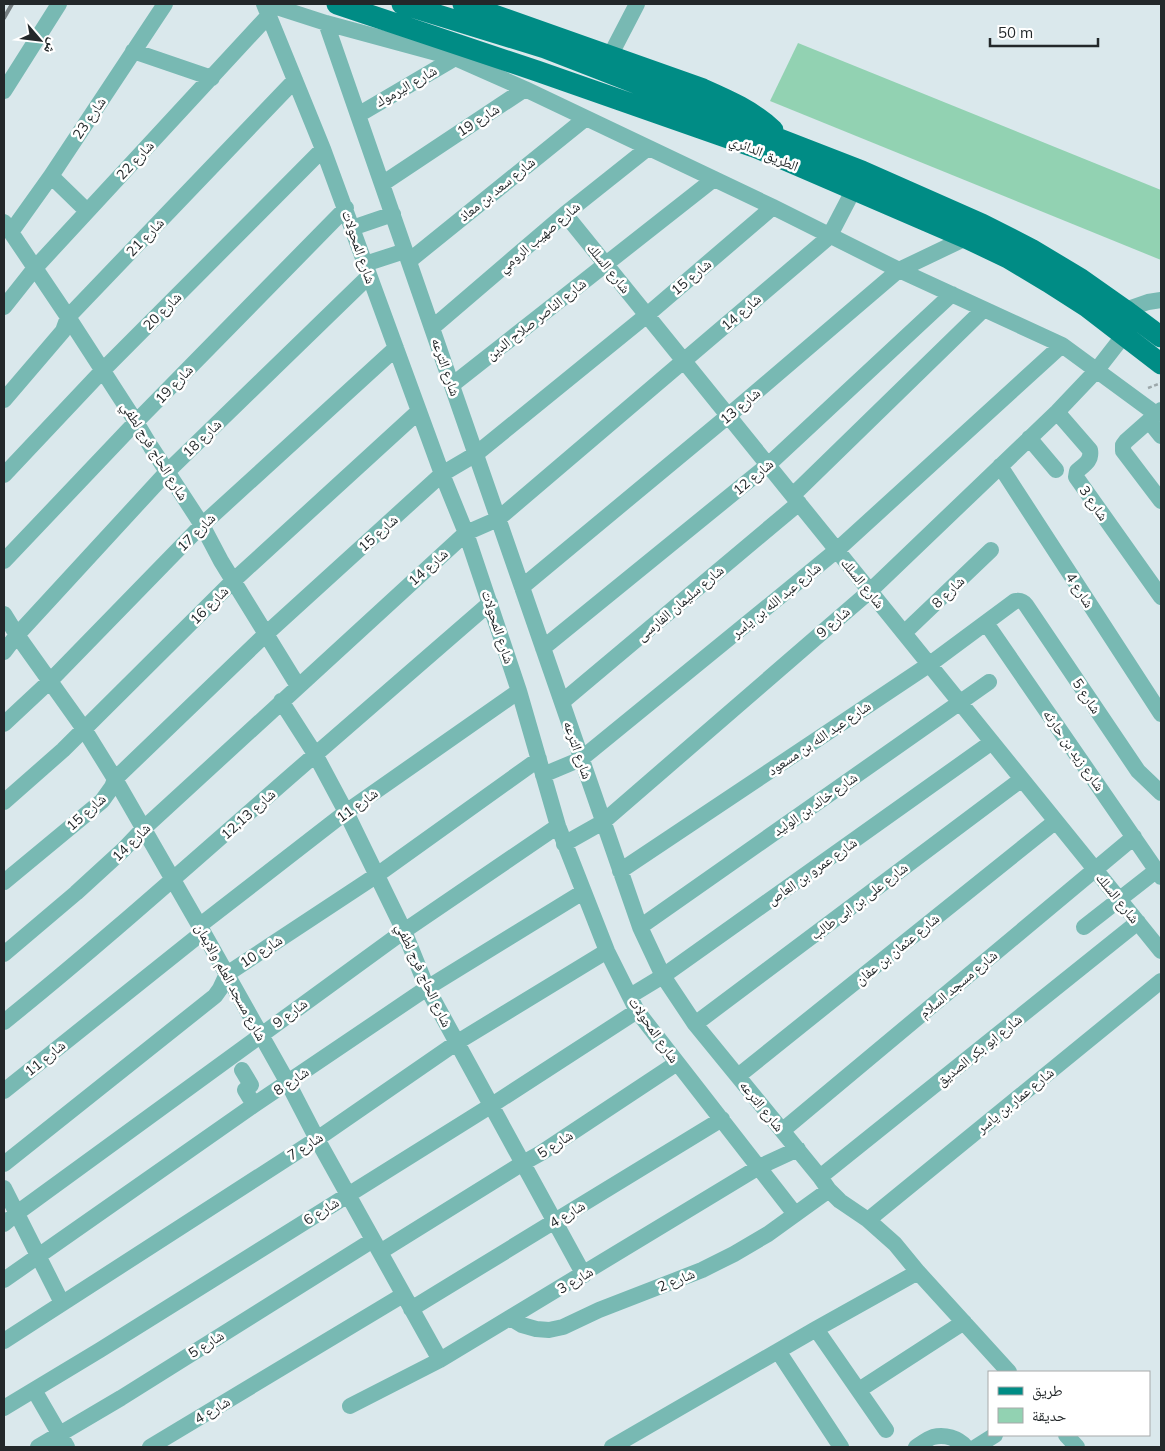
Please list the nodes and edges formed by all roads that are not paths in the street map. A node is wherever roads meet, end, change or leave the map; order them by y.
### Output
1 (58, 4) edge
2 (165, 4) edge
3 (337, 4) edge
4 (402, 4) edge
5 (462, 4) edge
6 (638, 4) edge
7 (267, 8) edge
8 (291, 8) edge
9 (326, 23) junction
10 (133, 51) junction
11 (610, 56) junction
12 (454, 58) junction
13 (212, 78) junction
14 (295, 80) junction
15 (525, 89) junction
16 (4, 91) edge
17 (358, 115) junction
18 (586, 118) junction
19 (788, 143) junction
20 (648, 148) junction
21 (323, 149) junction
22 (50, 176) junction
23 (714, 179) junction
24 (382, 184) junction
25 (854, 189) junction
26 (346, 208) junction
27 (773, 208) junction
28 (88, 211) junction
29 (392, 214) junction
30 (565, 214) junction
31 (7, 227) edge
32 (352, 228) junction
33 (830, 236) junction
34 (966, 238) junction
35 (407, 256) junction
36 (606, 264) junction
37 (36, 268) junction
38 (367, 270) junction
39 (899, 270) junction
40 (952, 294) junction
41 (1161, 300) edge
42 (4, 306) edge
43 (984, 309) junction
44 (1125, 310) junction
45 (647, 315) junction
46 (68, 317) junction
47 (432, 328) junction
48 (1124, 335) junction
49 (1161, 338) edge
50 (1062, 345) junction
51 (396, 348) junction
52 (684, 361) junction
53 (1161, 364) edge
54 (103, 370) junction
55 (1096, 371) junction
56 (452, 386) junction
57 (4, 400) edge
58 (419, 411) junction
59 (1057, 412) junction
60 (1155, 415) edge
61 (728, 416) junction
62 (136, 422) junction
63 (1161, 436) edge
64 (1029, 438) junction
65 (476, 454) junction
66 (768, 465) junction
67 (1000, 466) junction
68 (1056, 470) dead end
69 (167, 472) junction
70 (442, 474) junction
71 (4, 475) edge
72 (796, 499) junction
73 (1161, 501) edge
74 (498, 519) junction
75 (202, 525) junction
76 (466, 533) junction
77 (837, 550) junction
78 (991, 550) dead end
79 (4, 561) edge
80 (233, 581) junction
81 (522, 587) junction
82 (870, 590) junction
83 (1161, 597) edge
84 (1015, 601) joint
85 (490, 603) junction
86 (4, 614) edge
87 (986, 623) junction
88 (266, 634) junction
89 (904, 634) junction
90 (17, 635) junction
91 (543, 648) junction
92 (4, 652) edge
93 (930, 664) junction
94 (50, 682) junction
95 (989, 682) dead end
96 (298, 686) junction
97 (519, 691) junction
98 (281, 701) junction
99 (562, 702) junction
100 (960, 702) junction
101 (1161, 714) edge
102 (4, 724) edge
103 (84, 729) junction
104 (992, 742) junction
105 (315, 754) junction
106 (581, 759) junction
107 (541, 767) junction
108 (115, 779) junction
109 (1022, 779) junction
110 (1161, 792) edge
111 (4, 802) edge
112 (346, 812) junction
113 (1056, 821) junction
114 (603, 822) junction
115 (558, 826) junction
116 (143, 829) junction
117 (1134, 837) junction
118 (564, 844) junction
119 (1095, 869) junction
120 (620, 871) junction
121 (1159, 874) edge
122 (377, 875) junction
123 (173, 880) junction
124 (4, 882) edge
125 (583, 892) junction
126 (1119, 899) junction
127 (1138, 922) junction
128 (640, 927) junction
129 (1084, 927) dead end
130 (201, 929) junction
131 (404, 931) junction
132 (607, 951) junction
133 (1161, 951) edge
134 (4, 954) edge
135 (227, 974) junction
136 (663, 976) junction
137 (1161, 981) edge
138 (427, 988) junction
139 (630, 996) junction
140 (637, 1011) junction
141 (4, 1022) edge
142 (695, 1024) junction
143 (260, 1035) junction
144 (456, 1043) junction
145 (677, 1063) junction
146 (242, 1070) dead end
147 (738, 1076) junction
148 (288, 1083) junction
149 (4, 1091) edge
150 (492, 1105) junction
151 (254, 1106) junction
152 (722, 1119) junction
153 (782, 1130) junction
154 (317, 1139) junction
155 (798, 1149) junction
156 (523, 1163) junction
157 (4, 1164) edge
158 (759, 1168) junction
159 (825, 1183) junction
160 (4, 1188) edge
161 (348, 1194) junction
162 (17, 1213) junction
163 (794, 1214) junction
164 (868, 1220) junction
165 (555, 1222) junction
166 (4, 1224) edge
167 (377, 1246) junction
168 (38, 1256) junction
169 (918, 1272) junction
170 (584, 1275) junction
171 (4, 1280) edge
172 (407, 1301) junction
173 (62, 1303) junction
174 (510, 1318) junction
175 (964, 1322) junction
176 (816, 1329) junction
177 (4, 1341) edge
178 (778, 1352) junction
179 (440, 1360) junction
180 (1008, 1371) edge
181 (34, 1390) junction
182 (859, 1390) junction
183 (350, 1406) dead end
184 (4, 1408) edge
185 (886, 1430) dead end
186 (993, 1436) edge
187 (1067, 1436) edge
188 (63, 1441) edge
189 (38, 1447) edge
190 (150, 1447) edge
191 (612, 1447) edge
192 (841, 1447) edge
193 (916, 1447) edge
194 (966, 1447) edge
195 (976, 1447) edge
196 (1077, 1447) edge

1 - 16 street
2 - 10 street, شارع 23
3 - 25 main road, الطريق الدائري
4 - 19 main road, الطريق الدائري
5 - 11 main road
6 - 11 street
7 - 8 street
7 - 13 street, شارع 22
7 - 14 street, شارع المحولات
8 - 9 street
9 - 12 street
9 - 17 street, شارع الترعه
10 - 13 street
10 - 22 street, شارع 23
11 - 19 main road
12 - 15 street
12 - 17 street, شارع اليرموك
13 - 28 street, شارع 22
14 - 21 street, شارع المحولات
14 - 46 street, شارع 21
15 - 18 street
15 - 24 street, شارع 19
17 - 24 street, شارع الترعه
18 - 20 street
18 - 35 street, شارع سعد بن معاذ
19 - 44 main road, الطريق الدائري
20 - 23 street
20 - 30 street, شارع صهيب الرومي
21 - 26 street, شارع المحولات
21 - 54 street, شارع 20
22 - 28 street
22 - 31 street, شارع 23
23 - 27 street
23 - 36 street, شارع الناصر صلاح الدين
24 - 29 street, شارع الترعه
25 - 33 street, شارع 14
25 - 34 main road, الطريق الدائري
26 - 32 street, شارع المحولات
26 - 62 street, شارع 19
27 - 33 street
27 - 45 street, شارع 15
28 - 37 street, شارع 22
29 - 32 street
29 - 35 street, شارع الترعه
30 - 36 street, شارع السلك
30 - 47 street, شارع صهيب الرومي
31 - 37 street, شارع الحاج فرج لطفي
32 - 38 street, شارع المحولات
33 - 39 street
33 - 52 street, شارع 14
34 - 39 street, شارع 13
34 - 48 main road, الطريق الدائري
35 - 38 street, شارع سعد بن معاذ
35 - 47 street, شارع الترعه
36 - 45 street, شارع السلك
36 - 56 street, شارع الناصر صلاح الدين
37 - 42 street, شارع 22
37 - 46 street, شارع الحاج فرج لطفي
38 - 51 street, شارع المحولات
38 - 69 street, شارع 18
39 - 40 street
39 - 61 street, شارع 13
40 - 43 street
40 - 66 street, شارع 12
41 - 44 street
43 - 50 street
43 - 72 street, شارع سليمان الفارسى
44 - 49 main road, الطريق الدائري
45 - 52 street, شارع السلك
45 - 65 street, شارع 15
46 - 54 street, شارع الحاج فرج لطفي
46 - 57 street, شارع 21
47 - 56 street, شارع الترعه
48 - 53 main road, الطريق الدائري
48 - 55 street, شارع 9
50 - 55 street
50 - 77 street, شارع عبد الله بن ياسر
51 - 58 street, شارع المحولات
51 - 75 street, شارع 17
52 - 61 street, شارع السلك
52 - 74 street, شارع 14
54 - 62 street, شارع الحاج فرج لطفي
54 - 71 street, شارع 20
55 - 59 street, شارع 9
55 - 60 street
56 - 65 street, شارع الترعه
58 - 70 street, شارع المحولات
58 - 80 street, شارع 16
59 - 64 street, شارع 9
59 - 83 street, شارع 3
60 - 63 street
60 - 73 street
61 - 66 street, شارع السلك
61 - 81 street, شارع 13
62 - 69 street, شارع الحاج فرج لطفي
62 - 79 street, شارع 19
64 - 67 street, شارع 9
64 - 68 street
65 - 70 street, شارع 15
65 - 74 street, شارع الترعه
66 - 72 street, شارع السلك
66 - 91 street, شارع 12
67 - 82 street, شارع 9
67 - 101 street, شارع 4
69 - 75 street, شارع الحاج فرج لطفي
69 - 90 street, شارع 18
70 - 76 street, شارع المحولات
70 - 88 street, شارع 15
72 - 77 street, شارع السلك
72 - 99 street, شارع سليمان الفارسى
74 - 76 street, شارع 14
74 - 81 street, شارع الترعه
75 - 80 street, شارع الحاج فرج لطفي
75 - 94 street, شارع 17
76 - 85 street, شارع المحولات
76 - 96 street, شارع 14
77 - 82 street, شارع السلك
77 - 106 street, شارع عبد الله بن ياسر
78 - 89 street, شارع 8
80 - 88 street, شارع الحاج فرج لطفي
80 - 103 street, شارع 16
81 - 91 street, شارع الترعه
82 - 89 street, شارع السلك
82 - 114 street, شارع 9
84 - 87 street, شارع عبد الله بن مسعود
84 - 110 street, شارع 5
85 - 97 street, شارع المحولات
85 - 105 street, شارع 12,13
86 - 90 street, شارع مسجد العلم والايمان
87 - 93 street, شارع عبد الله بن مسعود
87 - 117 street, شارع زيد بن حارثه
88 - 96 street, شارع الحاج فرج لطفي
88 - 108 street, شارع 15
89 - 93 street, شارع السلك
90 - 92 street, شارع 18
90 - 94 street, شارع مسجد العلم والايمان
91 - 99 street, شارع الترعه
93 - 100 street, شارع السلك
93 - 120 street, شارع عبد الله بن مسعود
94 - 102 street, شارع 17
94 - 103 street, شارع مسجد العلم والايمان
95 - 100 street, شارع خالد بن الوليد
96 - 98 street, شارع 14
97 - 107 street, شارع المحولات
97 - 112 street, شارع 11
98 - 105 street, شارع الحاج فرج لطفي
98 - 116 street, شارع 14
99 - 106 street, شارع الترعه
100 - 104 street, شارع السلك
100 - 128 street, شارع خالد بن الوليد
103 - 108 street, شارع مسجد العلم والايمان
103 - 111 street, شارع 16
104 - 109 street, شارع السلك
104 - 136 street, شارع عمرو بن العاص
105 - 112 street, شارع الحاج فرج لطفي
105 - 123 street, شارع 12,13
106 - 107 street, شارع عبد الله بن ياسر
106 - 114 street, شارع الترعه
107 - 115 street, شارع المحولات
107 - 122 street, شارع 10
108 - 116 street, شارع مسجد العلم والايمان
108 - 124 street, شارع 15
109 - 113 street, شارع السلك
109 - 142 street, شارع على بن ابى طالب
112 - 122 street, شارع الحاج فرج لطفي
112 - 130 street, شارع 11
113 - 119 street, شارع السلك
113 - 147 street, شارع عثمان بن عفان
114 - 118 street, شارع 9
114 - 120 street, شارع الترعه
115 - 118 street, شارع المحولات
115 - 131 street, شارع 9
116 - 123 street, شارع مسجد العلم والايمان
116 - 134 street, شارع 14
117 - 119 street, شارع مسجد السلام
117 - 121 street, شارع زيد بن حارثه
118 - 125 street, شارع المحولات
119 - 126 street, شارع السلك
119 - 153 street, شارع مسجد السلام
120 - 128 street, شارع الترعه
121 - 126 street
122 - 131 street, شارع الحاج فرج لطفي
122 - 135 street, شارع 10
123 - 130 street, شارع مسجد العلم والايمان
123 - 141 street, شارع 12,13
125 - 132 street, شارع المحولات
125 - 138 street, شارع 8
126 - 127 street, شارع السلك
126 - 129 street
127 - 133 street, شارع السلك
127 - 159 street, شارع ابو بكر الصديق
128 - 136 street, شارع الترعه
130 - 135 street, شارع مسجد العلم والايمان
130 - 149 street, شارع 11
131 - 138 street, شارع الحاج فرج لطفي
131 - 143 street, شارع 9
132 - 139 street, شارع المحولات
132 - 144 street, شارع 7
135 - 143 street, شارع مسجد العلم والايمان
135 - 157 street, شارع 10
136 - 139 street, شارع عمرو بن العاص
136 - 142 street, شارع الترعه
137 - 164 street, شارع عمار بن ياسر
138 - 144 street, شارع الحاج فرج لطفي
138 - 148 street, شارع 8
139 - 140 street, شارع المحولات
140 - 145 street, شارع المحولات
140 - 150 street, شارع 6
142 - 147 street, شارع الترعه
143 - 148 street, شارع مسجد العلم والايمان
143 - 162 street, شارع 9
144 - 150 street, شارع الحاج فرج لطفي
144 - 154 street, شارع 7
145 - 152 street, شارع المحولات
145 - 156 street, شارع 5
146 - 151 street
147 - 153 street, شارع الترعه
148 - 151 street, شارع 8
148 - 154 street, شارع مسجد العلم والايمان
150 - 156 street, شارع الحاج فرج لطفي
150 - 161 street, شارع 6
151 - 168 street, شارع 8
152 - 158 street, شارع المحولات
152 - 165 street, شارع 4
153 - 155 street, شارع الترعه
154 - 161 street, شارع مسجد العلم والايمان
154 - 173 street, شارع 7
155 - 158 street, شارع 3
155 - 159 street, شارع الترعه
156 - 165 street, شارع الحاج فرج لطفي
156 - 167 street, شارع 5
158 - 163 street, شارع المحولات
158 - 170 street, شارع 3
159 - 163 street, شارع 2
159 - 164 street, شارع الترعه
160 - 162 street
161 - 167 street, شارع مسجد العلم والايمان
161 - 181 street, شارع 6
162 - 166 street, شارع 9
162 - 168 street
163 - 174 street, شارع 2
164 - 169 street, شارع الترعه
165 - 170 street, شارع الحاج فرج لطفي
165 - 172 street, شارع 4
167 - 172 street, شارع مسجد العلم والايمان
167 - 188 street, شارع 5
168 - 171 street, شارع 8
168 - 173 street
169 - 175 street, شارع الترعه
169 - 176 street
170 - 174 street, شارع 3
172 - 179 street, شارع مسجد العلم والايمان
172 - 190 street, شارع 4
173 - 177 street, شارع 7
174 - 179 street, شارع 3
175 - 180 street, شارع الترعه
175 - 182 street
176 - 178 street
176 - 182 street
178 - 191 street
178 - 192 street
179 - 183 street, شارع 3
181 - 184 street, شارع 6
181 - 188 street
182 - 185 street
186 - 195 street
187 - 196 street
188 - 189 street, شارع 5
193 - 194 street

